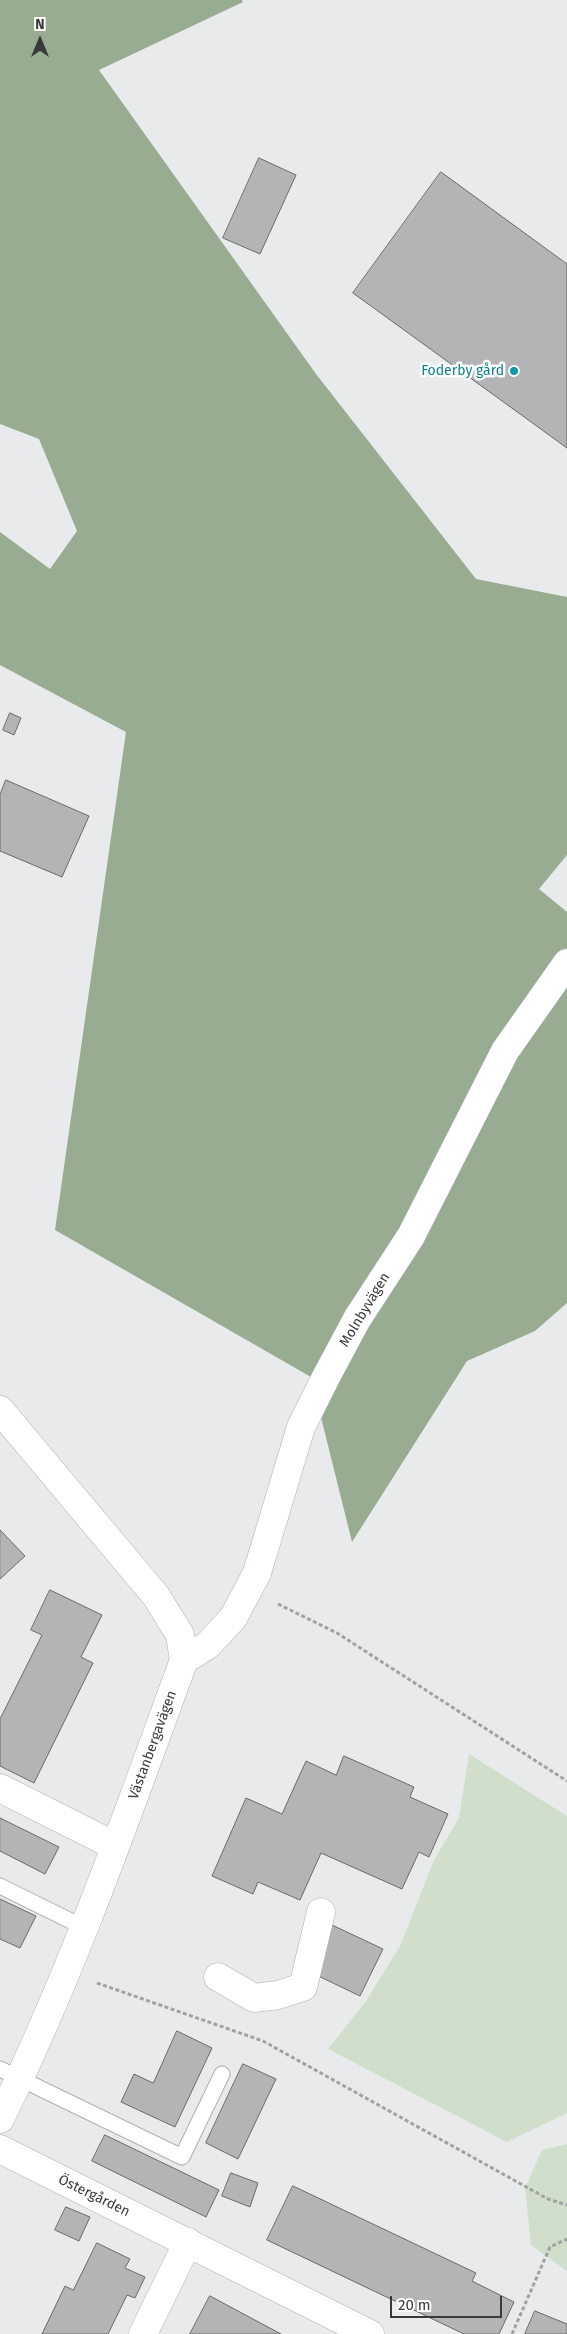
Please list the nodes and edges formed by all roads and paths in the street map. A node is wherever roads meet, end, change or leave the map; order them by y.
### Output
1 (567, 963) edge
2 (0, 1410) edge
3 (248, 1589) junction
4 (184, 1660) junction
5 (567, 1781) edge
6 (0, 1788) edge
7 (115, 1846) junction
8 (0, 1886) edge
9 (321, 1912) dead end
10 (85, 1928) junction
11 (66, 1972) junction
12 (218, 1976) dead end
13 (10, 2074) edge
14 (222, 2074) dead end
15 (0, 2119) edge
16 (0, 2149) edge
17 (567, 2205) edge
18 (567, 2239) edge
19 (188, 2242) junction
20 (143, 2334) edge
21 (370, 2334) edge
22 (512, 2334) edge

1 - 3 street, Molnbyvägen
2 - 4 street, Västanbergavägen
3 - 4 street, Molnbyvägen
3 - 5 path
4 - 7 street, Västanbergavägen
6 - 7 street
7 - 10 street, Västanbergavägen
8 - 10 lane
9 - 12 street
10 - 11 street, Västanbergavägen
11 - 13 street, Västanbergavägen
11 - 17 path
13 - 14 lane
13 - 15 street, Västanbergavägen
16 - 19 street, Östergården
18 - 22 path
19 - 20 street
19 - 21 street, Östergården

